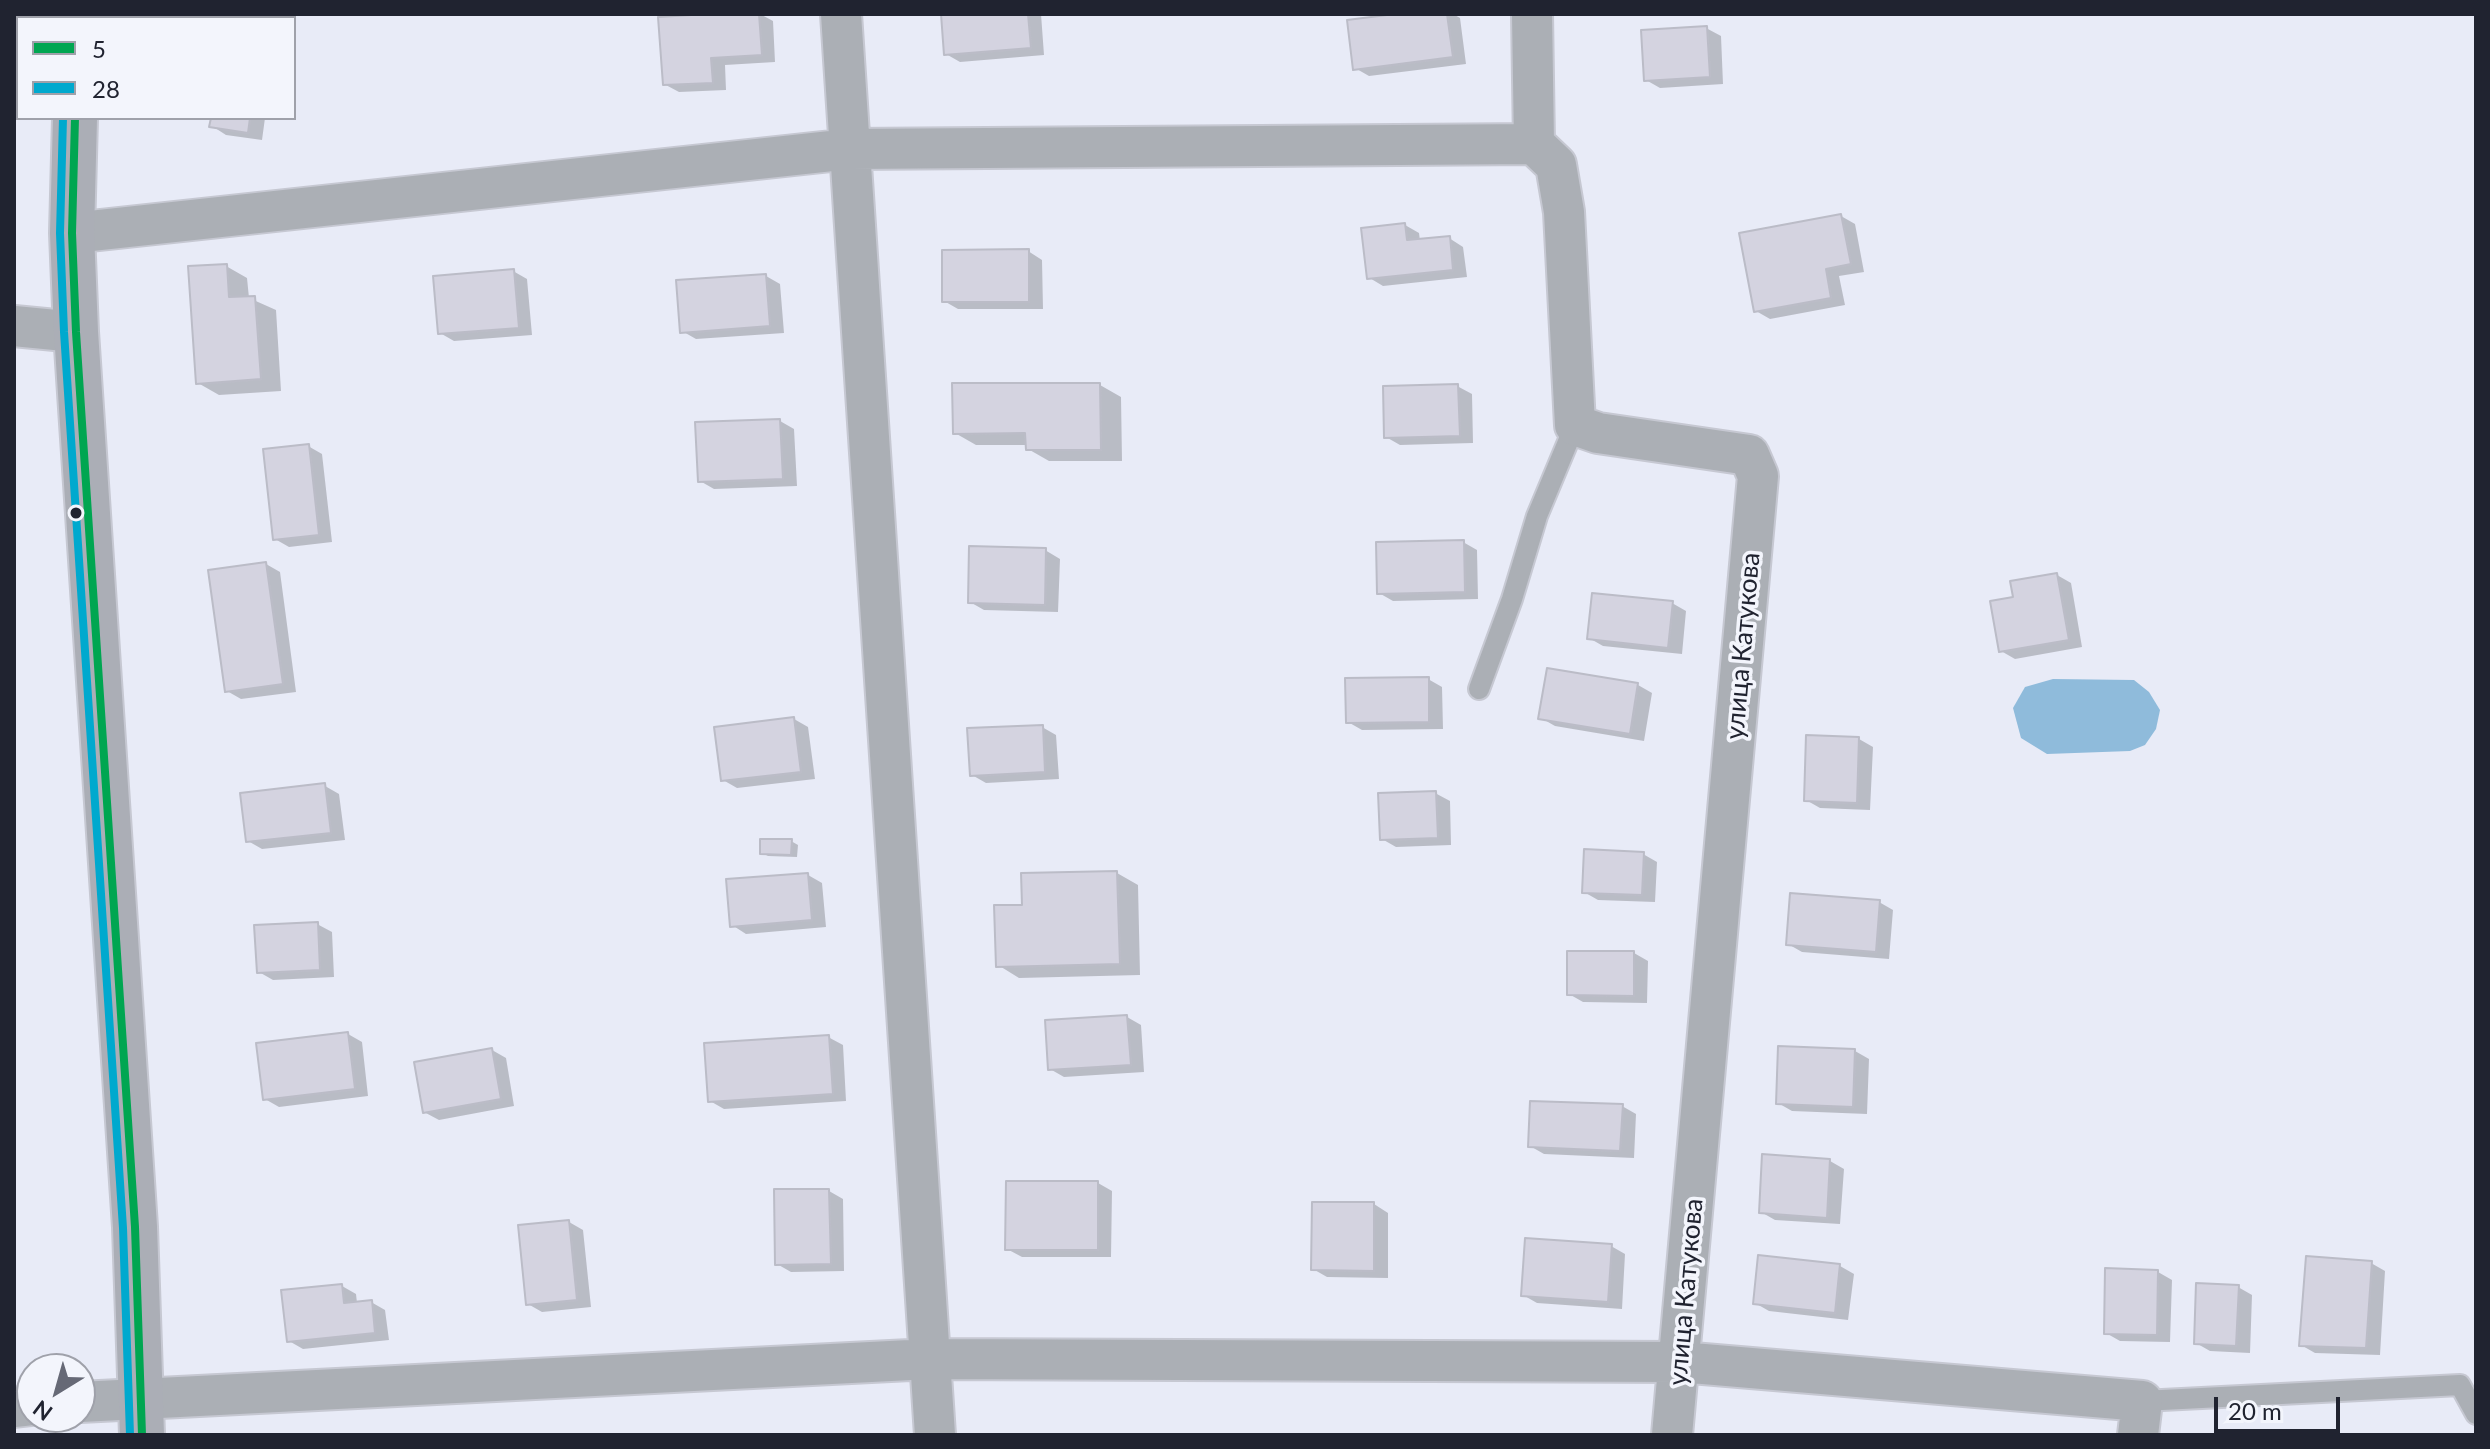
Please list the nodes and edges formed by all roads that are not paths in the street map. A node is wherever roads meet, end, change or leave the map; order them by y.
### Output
1 (841, 14) edge
2 (1532, 14) edge
3 (75, 120) edge
4 (1534, 144) junction
5 (850, 149) junction
6 (72, 233) junction
7 (14, 326) edge
8 (76, 332) junction
9 (1575, 425) junction
10 (1479, 689) dead end
11 (930, 1359) junction
12 (1680, 1362) junction
13 (96, 1406) edge
14 (2476, 1414) edge
15 (141, 1416) edge
16 (2140, 1418) edge
17 (935, 1435) edge
18 (1672, 1435) edge

1 - 5 street
2 - 4 street
3 - 6 main road
4 - 5 street
4 - 9 street
5 - 6 street
5 - 11 street
6 - 8 main road
7 - 8 street
8 - 15 main road
9 - 10 lane
9 - 12 street, улица Катукова
11 - 12 street
11 - 15 street
11 - 17 street
12 - 16 street
12 - 18 street, улица Катукова
13 - 15 street
14 - 16 lane

